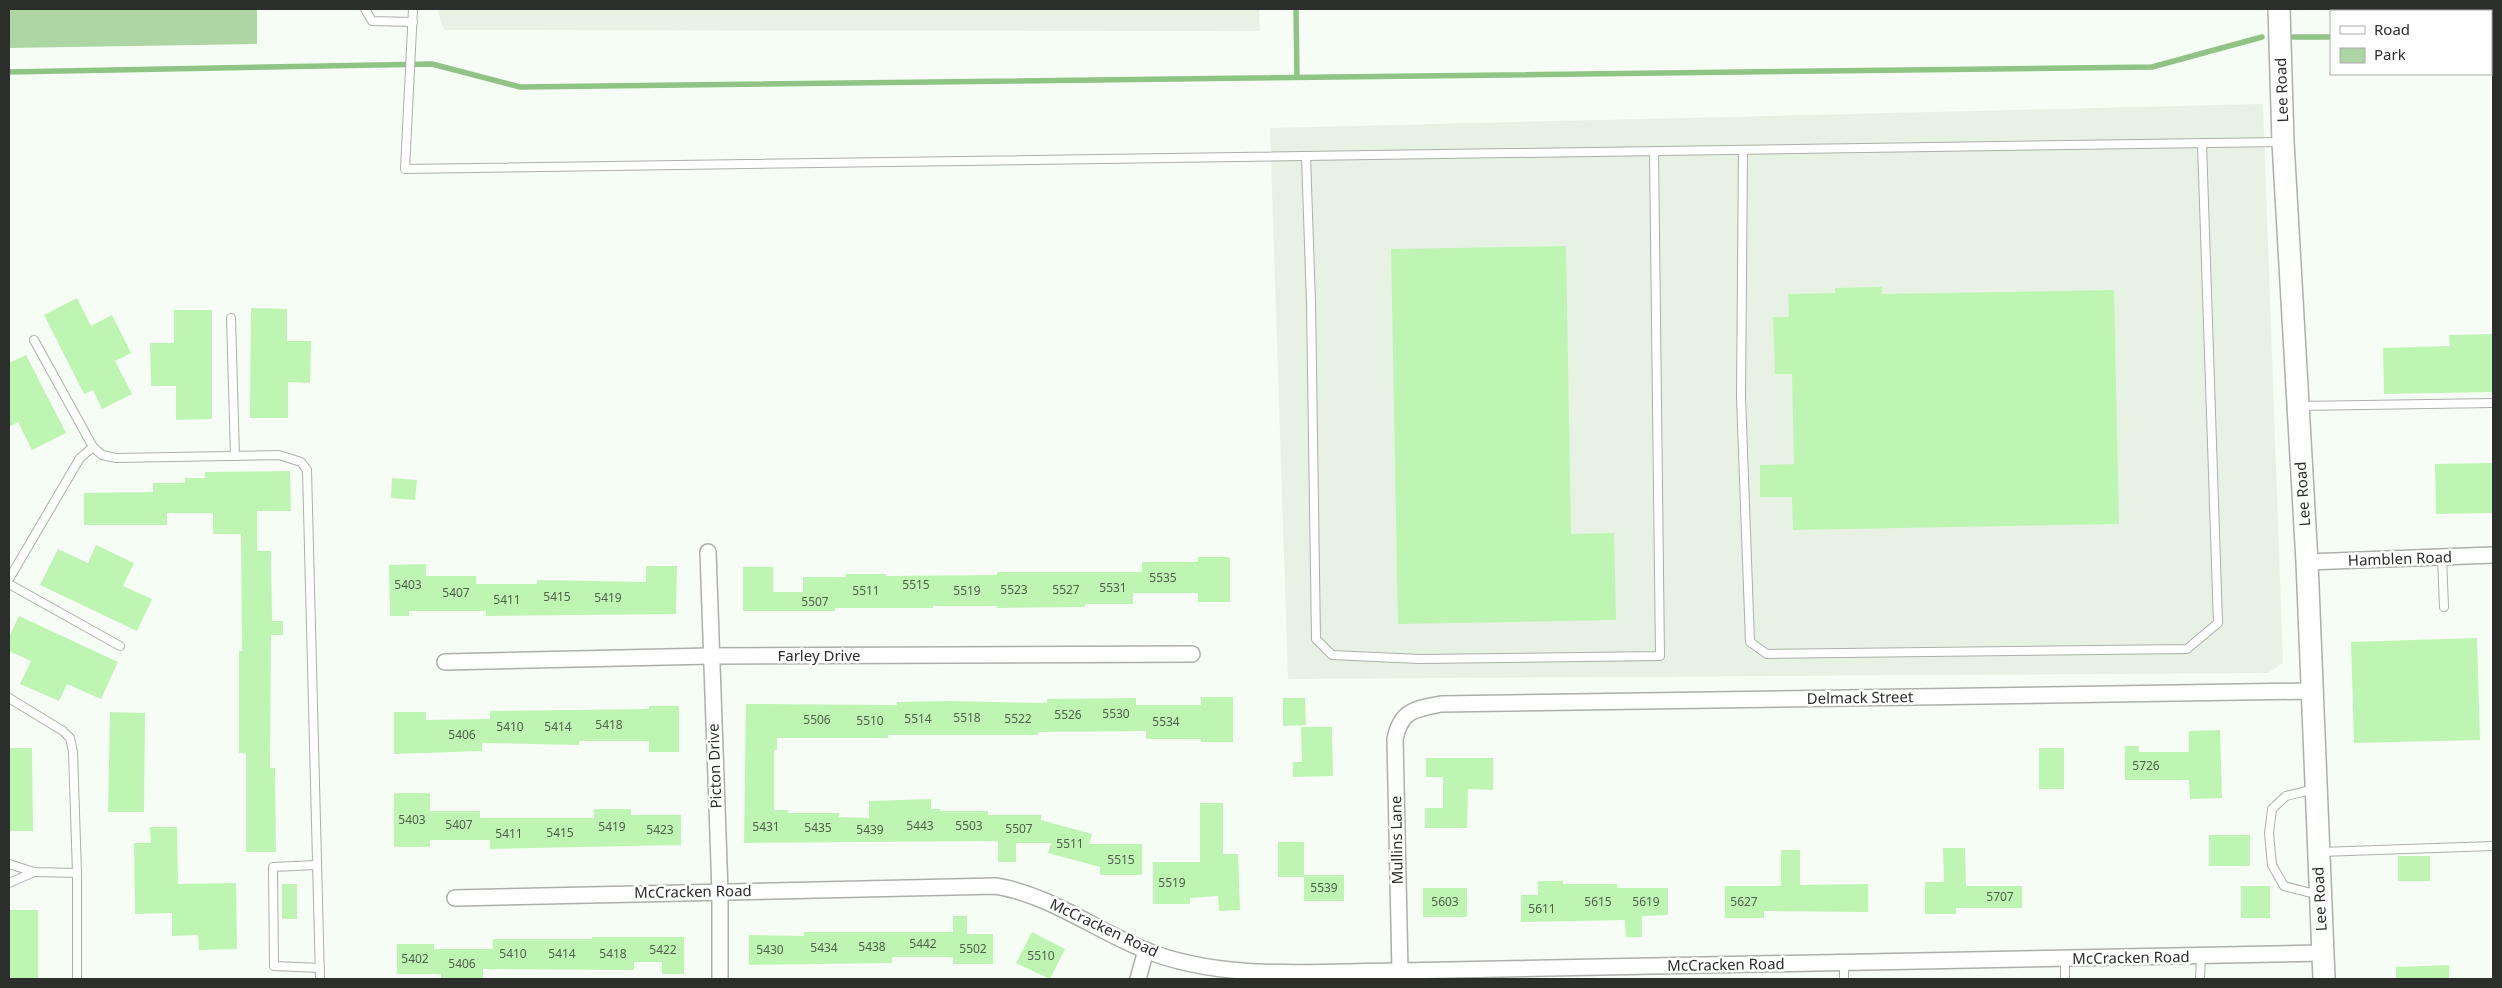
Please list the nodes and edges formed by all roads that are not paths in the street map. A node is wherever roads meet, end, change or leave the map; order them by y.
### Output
1 (365, 9) edge
2 (414, 9) edge
3 (2279, 9) edge
4 (413, 22) junction
5 (2283, 142) junction
6 (2202, 144) junction
7 (1743, 150) junction
8 (1654, 151) junction
9 (1306, 156) junction
10 (231, 318) dead end
11 (34, 340) dead end
12 (2493, 403) edge
13 (2297, 406) junction
14 (93, 447) junction
15 (235, 456) junction
16 (708, 552) dead end
17 (2493, 555) edge
18 (2442, 557) junction
19 (2307, 562) junction
20 (9, 579) edge
21 (9, 584) edge
22 (2444, 607) dead end
23 (120, 646) dead end
24 (1192, 654) dead end
25 (710, 656) junction
26 (445, 662) dead end
27 (2312, 691) junction
28 (9, 698) edge
29 (1409, 713) joint
30 (2315, 789) junction
31 (2493, 846) edge
32 (2318, 852) junction
33 (9, 864) edge
34 (316, 865) junction
35 (34, 872) junction
36 (77, 873) junction
37 (9, 883) edge
38 (720, 892) junction
39 (2319, 895) junction
40 (456, 898) dead end
41 (1146, 950) junction
42 (2323, 953) junction
43 (2201, 956) junction
44 (2065, 959) junction
45 (1844, 963) junction
46 (320, 968) junction
47 (1400, 971) junction
48 (1423, 975) edge
49 (77, 979) edge
50 (320, 979) edge
51 (720, 979) edge
52 (1138, 979) edge
53 (1844, 979) edge
54 (2065, 979) edge
55 (2200, 979) edge
56 (2324, 979) edge

1 - 4 lane
2 - 4 lane
3 - 5 main road, Lee Road
4 - 9 lane
5 - 6 lane
5 - 13 main road, Lee Road
6 - 7 lane
6 - 7 lane
7 - 8 lane
8 - 9 lane
8 - 9 lane
10 - 15 lane
11 - 14 lane
12 - 13 lane
13 - 19 main road, Lee Road
14 - 15 lane
14 - 20 lane
15 - 34 lane
16 - 25 street, Picton Drive
17 - 18 street, Hamblen Road
18 - 19 street, Hamblen Road
18 - 22 lane
19 - 27 main road, Lee Road
21 - 23 lane
24 - 25 street, Farley Drive
25 - 26 street, Farley Drive
25 - 38 street, Picton Drive
27 - 29 street, Delmack Street
27 - 30 main road, Lee Road
28 - 36 lane
29 - 47 street, Mullins Lane
30 - 32 main road, Lee Road
30 - 39 lane
31 - 32 lane
32 - 39 main road, Lee Road
33 - 35 lane
34 - 46 lane
34 - 46 lane
35 - 36 lane
35 - 37 lane
36 - 49 lane
38 - 40 street, McCracken Road
38 - 41 street, McCracken Road
38 - 51 street, Picton Drive
39 - 42 main road, Lee Road
41 - 47 street, McCracken Road
41 - 52 street
42 - 43 street, McCracken Road
42 - 56 main road, Lee Road
43 - 44 street, McCracken Road
43 - 55 lane
44 - 45 street, McCracken Road
44 - 54 lane
45 - 48 street, McCracken Road
45 - 53 lane
46 - 50 lane
47 - 48 street, McCracken Road

